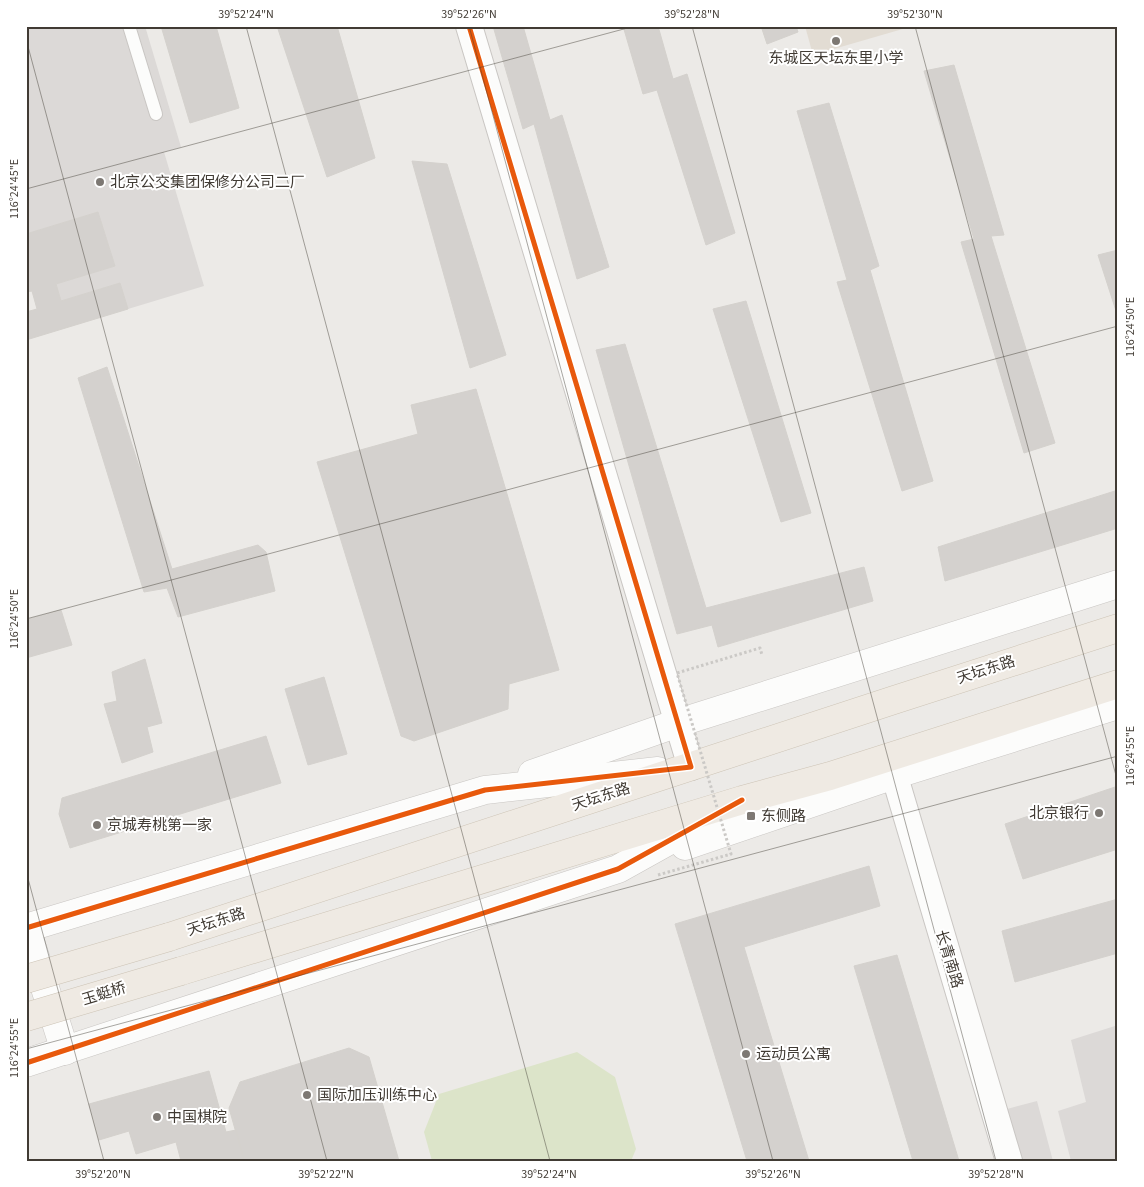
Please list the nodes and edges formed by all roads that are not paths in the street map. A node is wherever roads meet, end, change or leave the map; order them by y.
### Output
1 (129, 26) edge
2 (469, 26) edge
3 (156, 114) dead end
4 (1118, 584) edge
5 (1118, 628) edge
6 (1118, 684) edge
7 (1118, 705) edge
8 (678, 723) junction
9 (892, 766) junction
10 (692, 767) junction
11 (485, 790) junction
12 (742, 800) junction
13 (618, 868) junction
14 (26, 928) edge
15 (26, 979) edge
16 (26, 1017) edge
17 (65, 1051) junction
18 (26, 1063) edge
19 (1009, 1161) edge

1 - 3 lane
2 - 8 street
4 - 8 street
5 - 10 main road, 天坛东路
6 - 9 main road
7 - 9 street
8 - 10 street
8 - 11 street
9 - 12 main road
9 - 13 street
9 - 19 street, 长青南路
10 - 11 street
10 - 15 main road, 天坛东路, bridge
11 - 14 street
12 - 13 street
12 - 16 main road, 玉蜓桥, bridge
13 - 17 street
14 - 17 street
17 - 18 street

